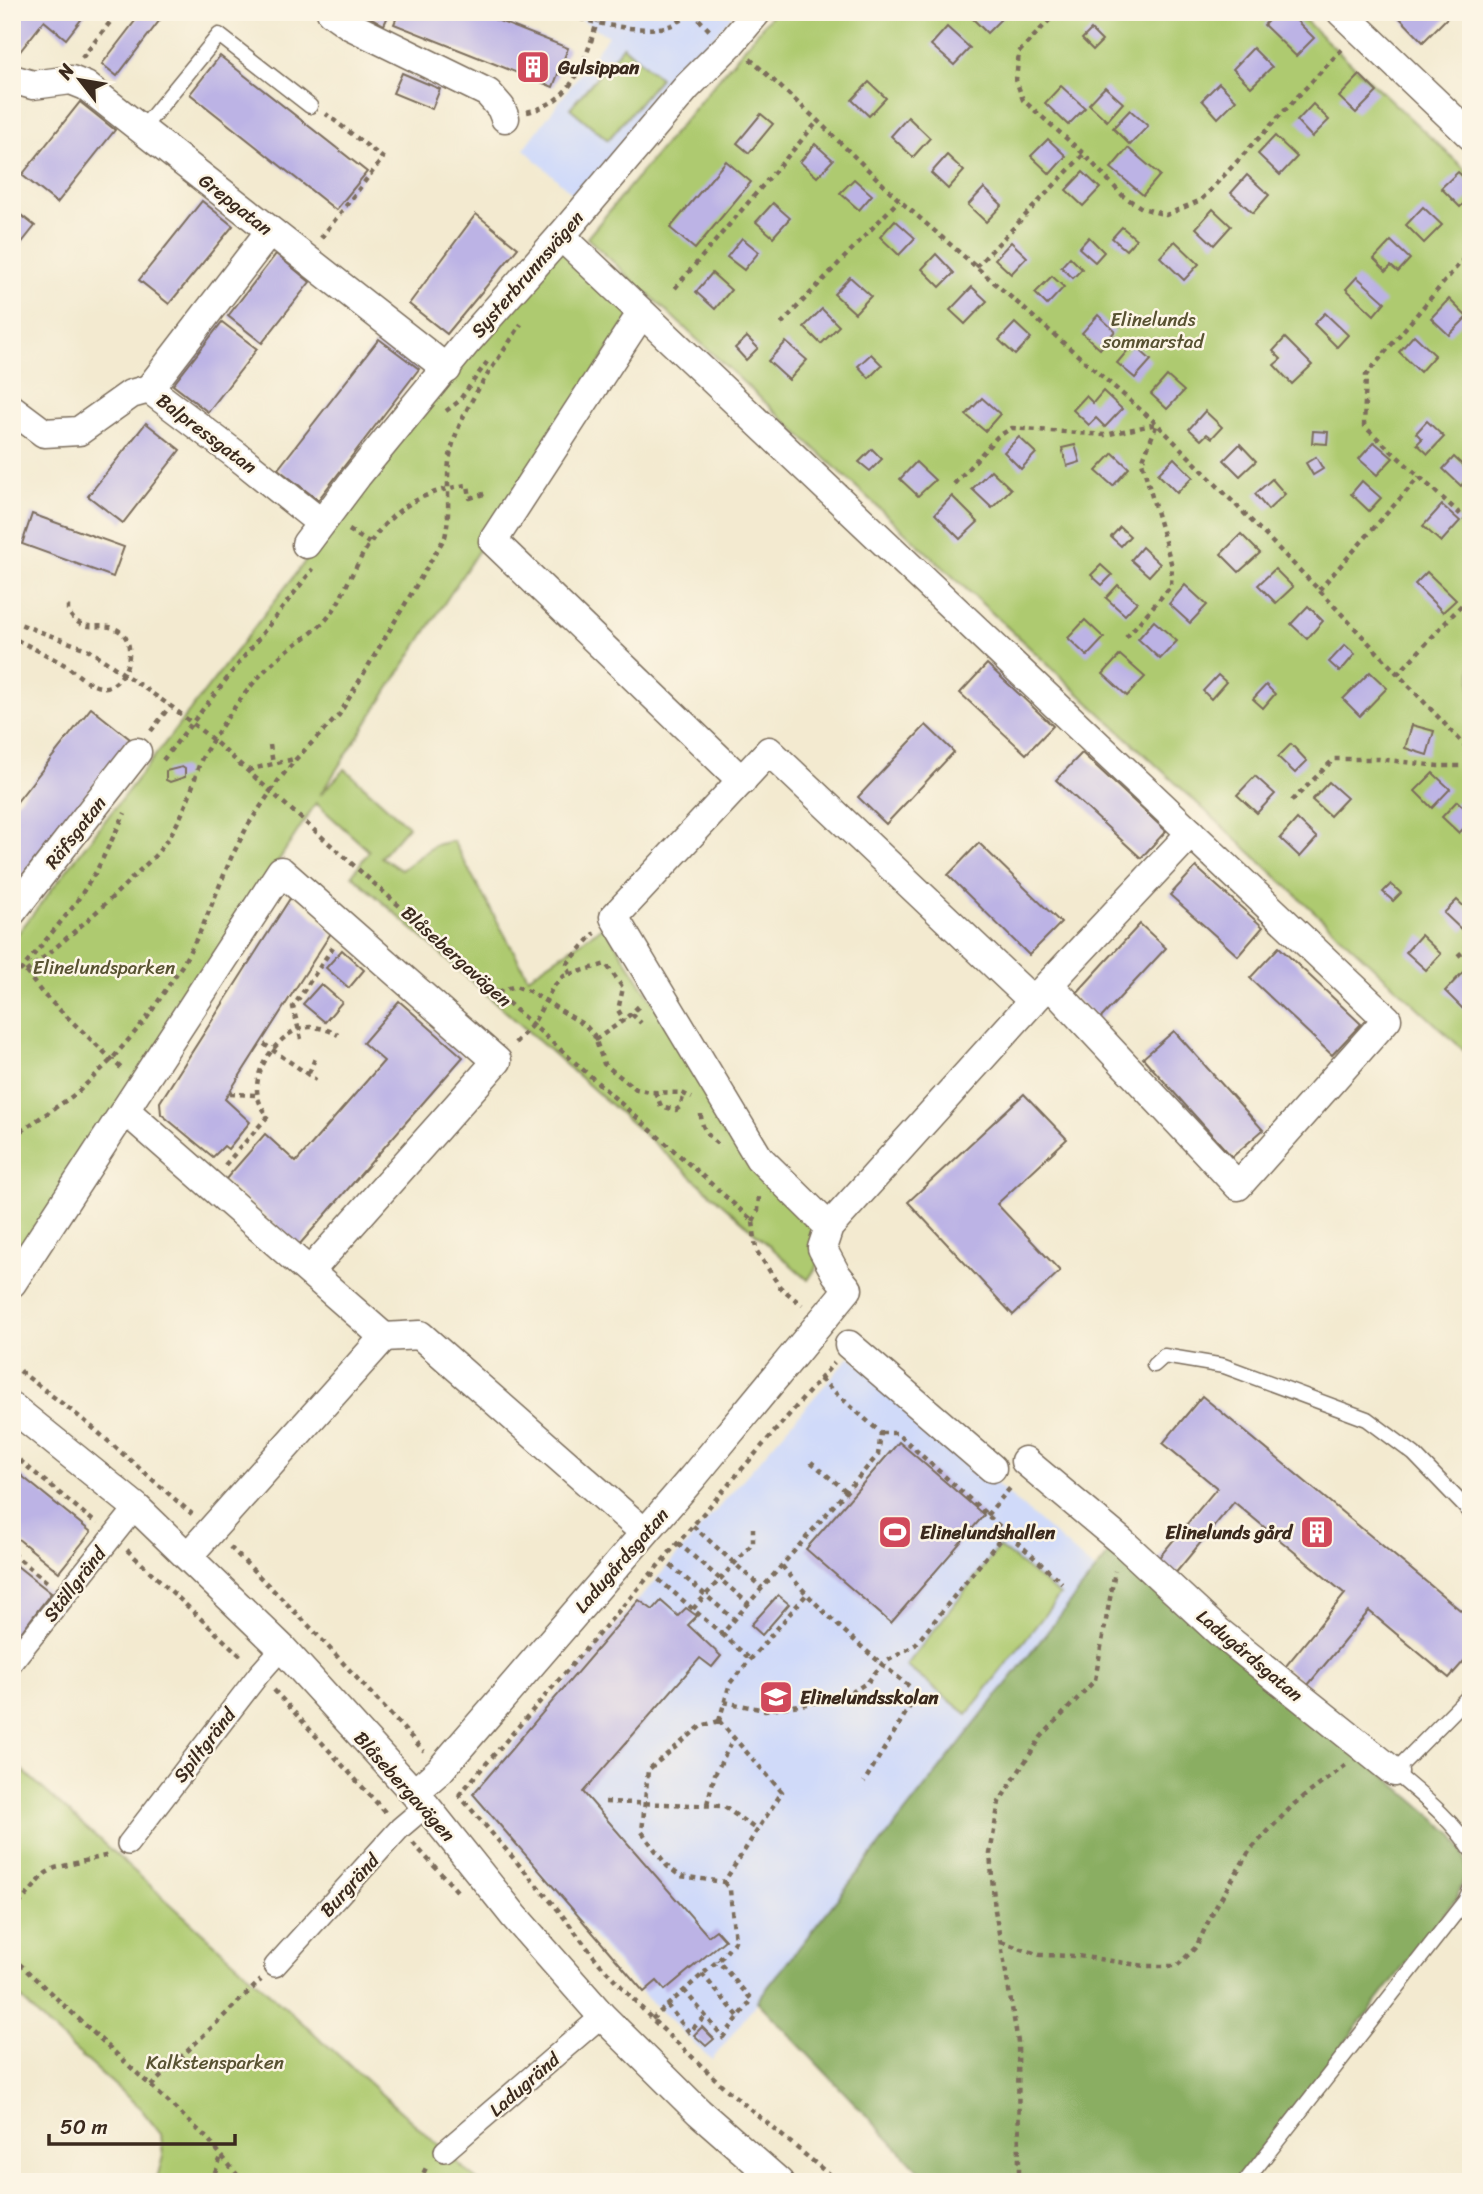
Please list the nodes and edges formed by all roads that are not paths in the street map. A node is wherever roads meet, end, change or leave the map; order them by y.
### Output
1 (331, 12) edge
2 (757, 12) edge
3 (1350, 21) edge
4 (12, 79) edge
5 (310, 106) road end
6 (505, 118) road end
7 (142, 129) junction
8 (1471, 136) edge
9 (270, 231) junction
10 (561, 236) junction
11 (641, 314) junction
12 (447, 369) junction
13 (149, 389) junction
14 (12, 408) edge
15 (327, 540) joint
16 (148, 758) road end
17 (742, 781) junction
18 (1191, 833) junction
19 (12, 912) edge
20 (1041, 993) junction
21 (133, 1099) junction
22 (829, 1227) junction
23 (311, 1270) junction
24 (12, 1283) edge
25 (384, 1337) junction
26 (849, 1345) road end
27 (1154, 1365) dead end
28 (12, 1407) edge
29 (1025, 1461) dead end
30 (992, 1468) dead end
31 (136, 1507) junction
32 (1471, 1513) edge
33 (644, 1532) junction
34 (188, 1556) junction
35 (282, 1648) junction
36 (12, 1662) edge
37 (1471, 1694) edge
38 (1394, 1772) junction
39 (420, 1800) junction
40 (128, 1844) road end
41 (1471, 1850) edge
42 (1471, 1888) edge
43 (275, 1966) road end
44 (601, 2016) junction
45 (445, 2151) dead end
46 (779, 2182) edge
47 (1245, 2182) edge

1 - 6 street
2 - 10 street, Systerbrunnsvägen
3 - 8 street
4 - 7 street, Grepgatan
5 - 7 lane
7 - 9 street, Grepgatan
9 - 12 street, Grepgatan
9 - 13 street
10 - 11 street
10 - 12 street, Systerbrunnsvägen
11 - 17 street
11 - 18 street
12 - 15 street, Systerbrunnsvägen
13 - 14 street, Balpressgatan
13 - 15 street, Balpressgatan
16 - 19 street, Räfsgatan
17 - 20 street
17 - 22 street
18 - 20 street
18 - 20 street
20 - 22 street
21 - 23 street
21 - 23 street
21 - 24 street
22 - 33 street, Ladugårdsgatan
23 - 25 street
25 - 33 street
25 - 34 street
26 - 30 street
27 - 32 lane
28 - 31 street, Blåsebergavägen
29 - 38 street, Ladugårdsgatan
31 - 34 street, Blåsebergavägen
31 - 36 street, Ställgränd
33 - 39 street, Ladugårdsgatan
34 - 35 street, Blåsebergavägen
35 - 39 street, Blåsebergavägen
35 - 40 street, Spiltgränd
37 - 38 lane
38 - 41 lane, Ladugårdsgatan
39 - 43 street, Burgränd
39 - 44 street, Blåsebergavägen
42 - 47 lane
44 - 45 street, Ladugränd
44 - 46 street, Blåsebergavägen

